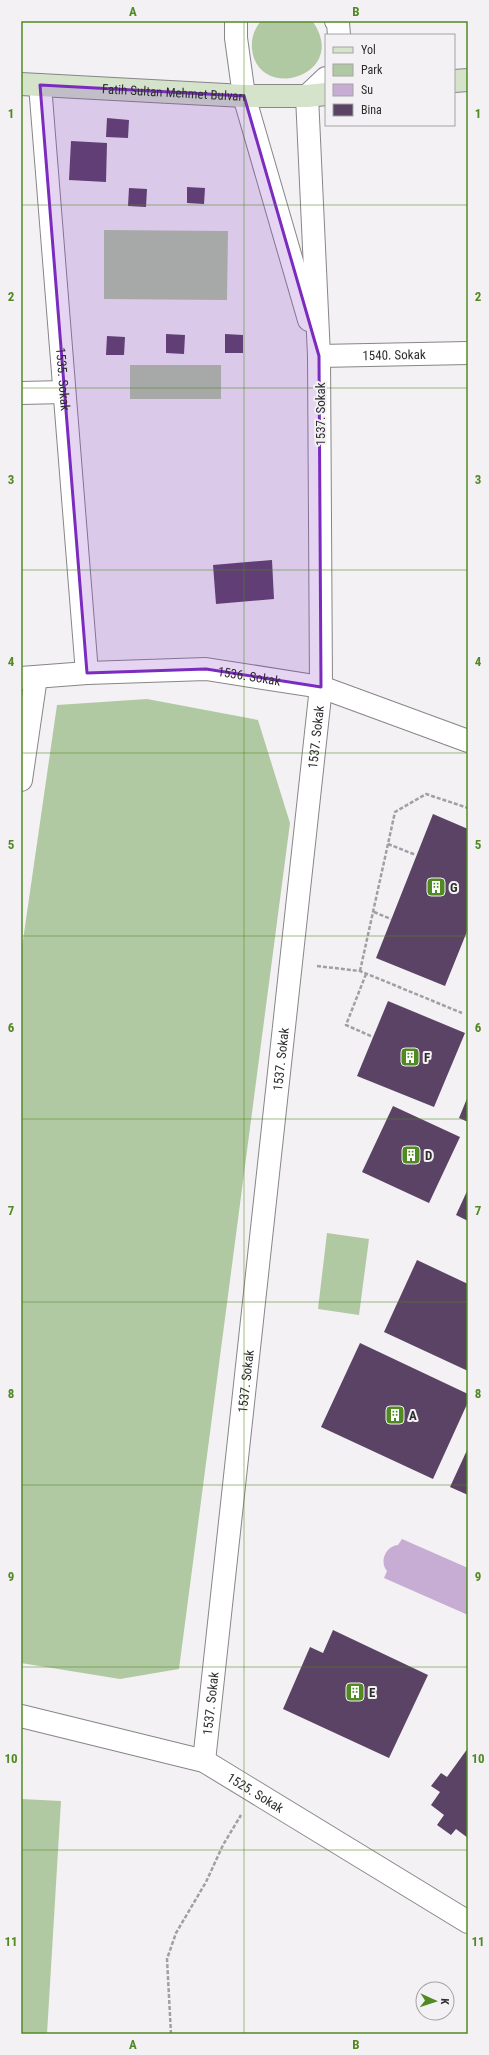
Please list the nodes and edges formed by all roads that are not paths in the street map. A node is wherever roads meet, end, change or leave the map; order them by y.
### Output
1 (236, 21) edge
2 (336, 21) edge
3 (339, 34) edge
4 (325, 80) edge
5 (468, 80) edge
6 (455, 81) edge
7 (31, 84) edge
8 (316, 95) edge
9 (244, 96) junction
10 (468, 353) edge
11 (319, 356) junction
12 (64, 392) junction
13 (21, 393) edge
14 (87, 673) junction
15 (28, 677) edge
16 (321, 687) junction
17 (468, 741) edge
18 (21, 780) edge
19 (21, 1716) edge
20 (204, 1761) junction
21 (468, 1922) edge

1 - 9 street, 1537. Sokak
2 - 3 street
4 - 8 street
5 - 6 main road
7 - 9 main road, Fatih Sultan Mehmet Bulvarı
7 - 12 street, 1535. Sokak
8 - 9 main road, Fatih Sultan Mehmet Bulvarı
8 - 11 street, 1537. Sokak
9 - 11 street, 1537. Sokak
10 - 11 street, 1540. Sokak
11 - 16 street, 1537. Sokak
12 - 13 street
12 - 14 street, 1535. Sokak
14 - 15 street, 1536. Sokak
14 - 16 street, 1536. Sokak
15 - 18 street
16 - 17 street, 1536. Sokak
16 - 20 street, 1537. Sokak
19 - 20 street, 1525. Sokak
20 - 21 street, 1525. Sokak

